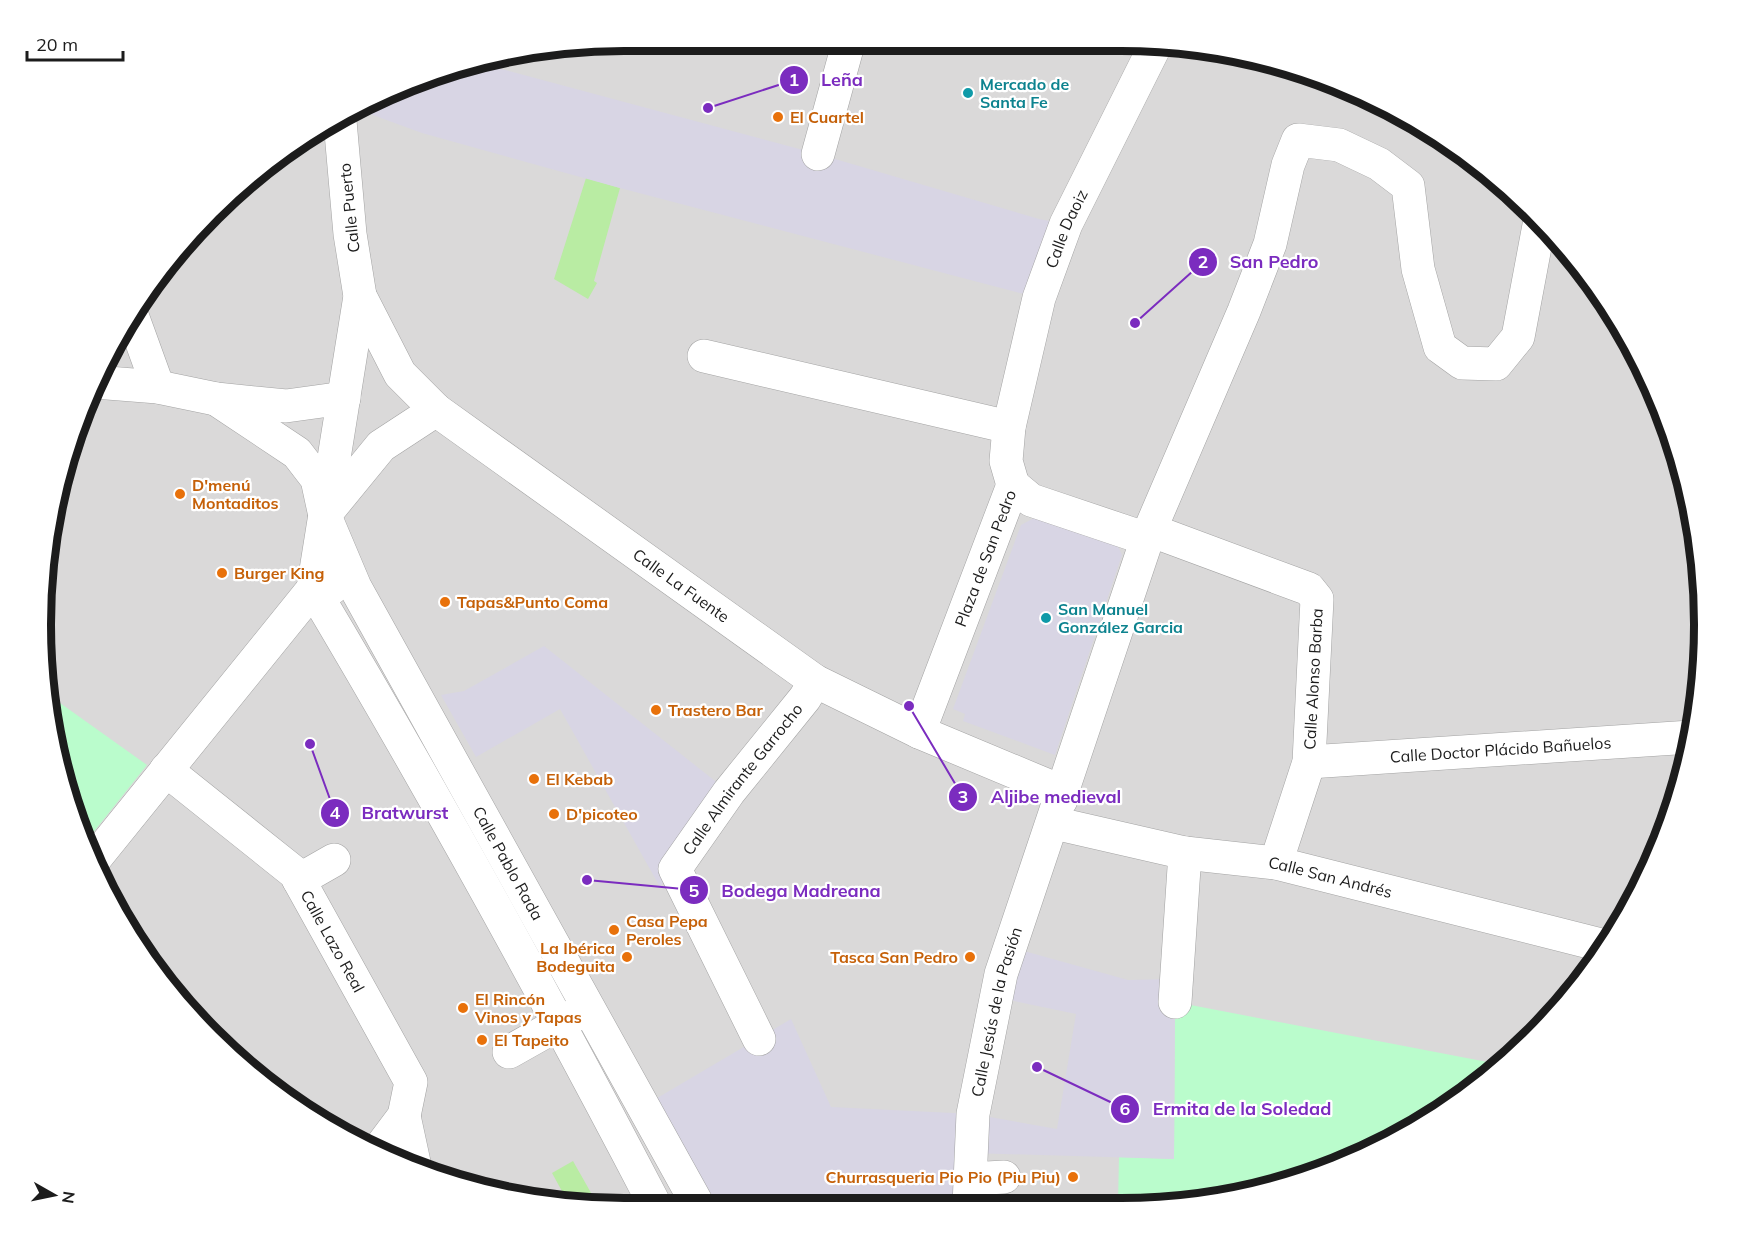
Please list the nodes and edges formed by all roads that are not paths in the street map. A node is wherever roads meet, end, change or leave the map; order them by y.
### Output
1 (846, 51) edge
2 (1152, 52) edge
3 (340, 127) edge
4 (818, 154) dead end
5 (1538, 231) edge
6 (360, 296) junction
7 (136, 326) edge
8 (704, 356) dead end
9 (105, 383) edge
10 (158, 387) junction
11 (344, 398) junction
12 (216, 399) junction
13 (436, 411) junction
14 (1009, 427) junction
15 (1013, 485) junction
16 (325, 516) junction
17 (1149, 534) junction
18 (355, 586) junction
19 (313, 589) junction
20 (815, 681) junction
21 (919, 732) junction
22 (1683, 738) edge
23 (1309, 762) junction
24 (166, 770) junction
25 (1058, 811) junction
26 (99, 853) edge
27 (1185, 853) junction
28 (334, 860) dead end
29 (1276, 863) junction
30 (298, 880) junction
31 (1596, 944) edge
32 (1175, 1002) dead end
33 (573, 1015) junction
34 (759, 1039) dead end
35 (509, 1052) dead end
36 (404, 1116) junction
37 (383, 1144) edge
38 (413, 1157) edge
39 (1004, 1177) dead end
40 (970, 1192) edge
41 (652, 1198) edge
42 (693, 1198) edge

1 - 4 street
2 - 14 street, Calle Daoiz
3 - 6 street, Calle Puerto
5 - 17 street
6 - 11 street
6 - 13 street, Calle La Fuente
7 - 10 street
8 - 14 street
9 - 10 street
10 - 12 street
11 - 12 street
11 - 16 street
12 - 16 street
13 - 16 street
13 - 20 street, Calle La Fuente
14 - 15 street, Calle Daoiz
15 - 17 street, Plaza de San Pedro
15 - 21 street, Plaza de San Pedro
16 - 18 street, Calle Pablo Rada
16 - 19 street
17 - 23 street, Calle Alonso Barba
17 - 25 street
18 - 19 street
18 - 33 street, Calle Pablo Rada
19 - 24 street
19 - 33 street, Calle Pablo Rada
20 - 21 street, Calle La Fuente
20 - 34 street, Calle Almirante Garrocho
21 - 25 street, Calle La Fuente
22 - 23 street, Calle Doctor Plácido Bañuelos
23 - 29 street, Calle Alonso Barba
24 - 26 street
24 - 30 street, Calle Lazo Real
25 - 27 street, Calle San Andrés
25 - 40 street, Calle Jesús de la Pasión
27 - 29 street, Calle San Andrés
27 - 32 street
28 - 30 street
29 - 31 street, Calle San Andrés
30 - 36 street, Calle Lazo Real
33 - 35 street
33 - 41 street, Calle Pablo Rada
33 - 42 street, Calle Pablo Rada
36 - 37 street, Calle Lazo Real
36 - 38 street
39 - 40 street

